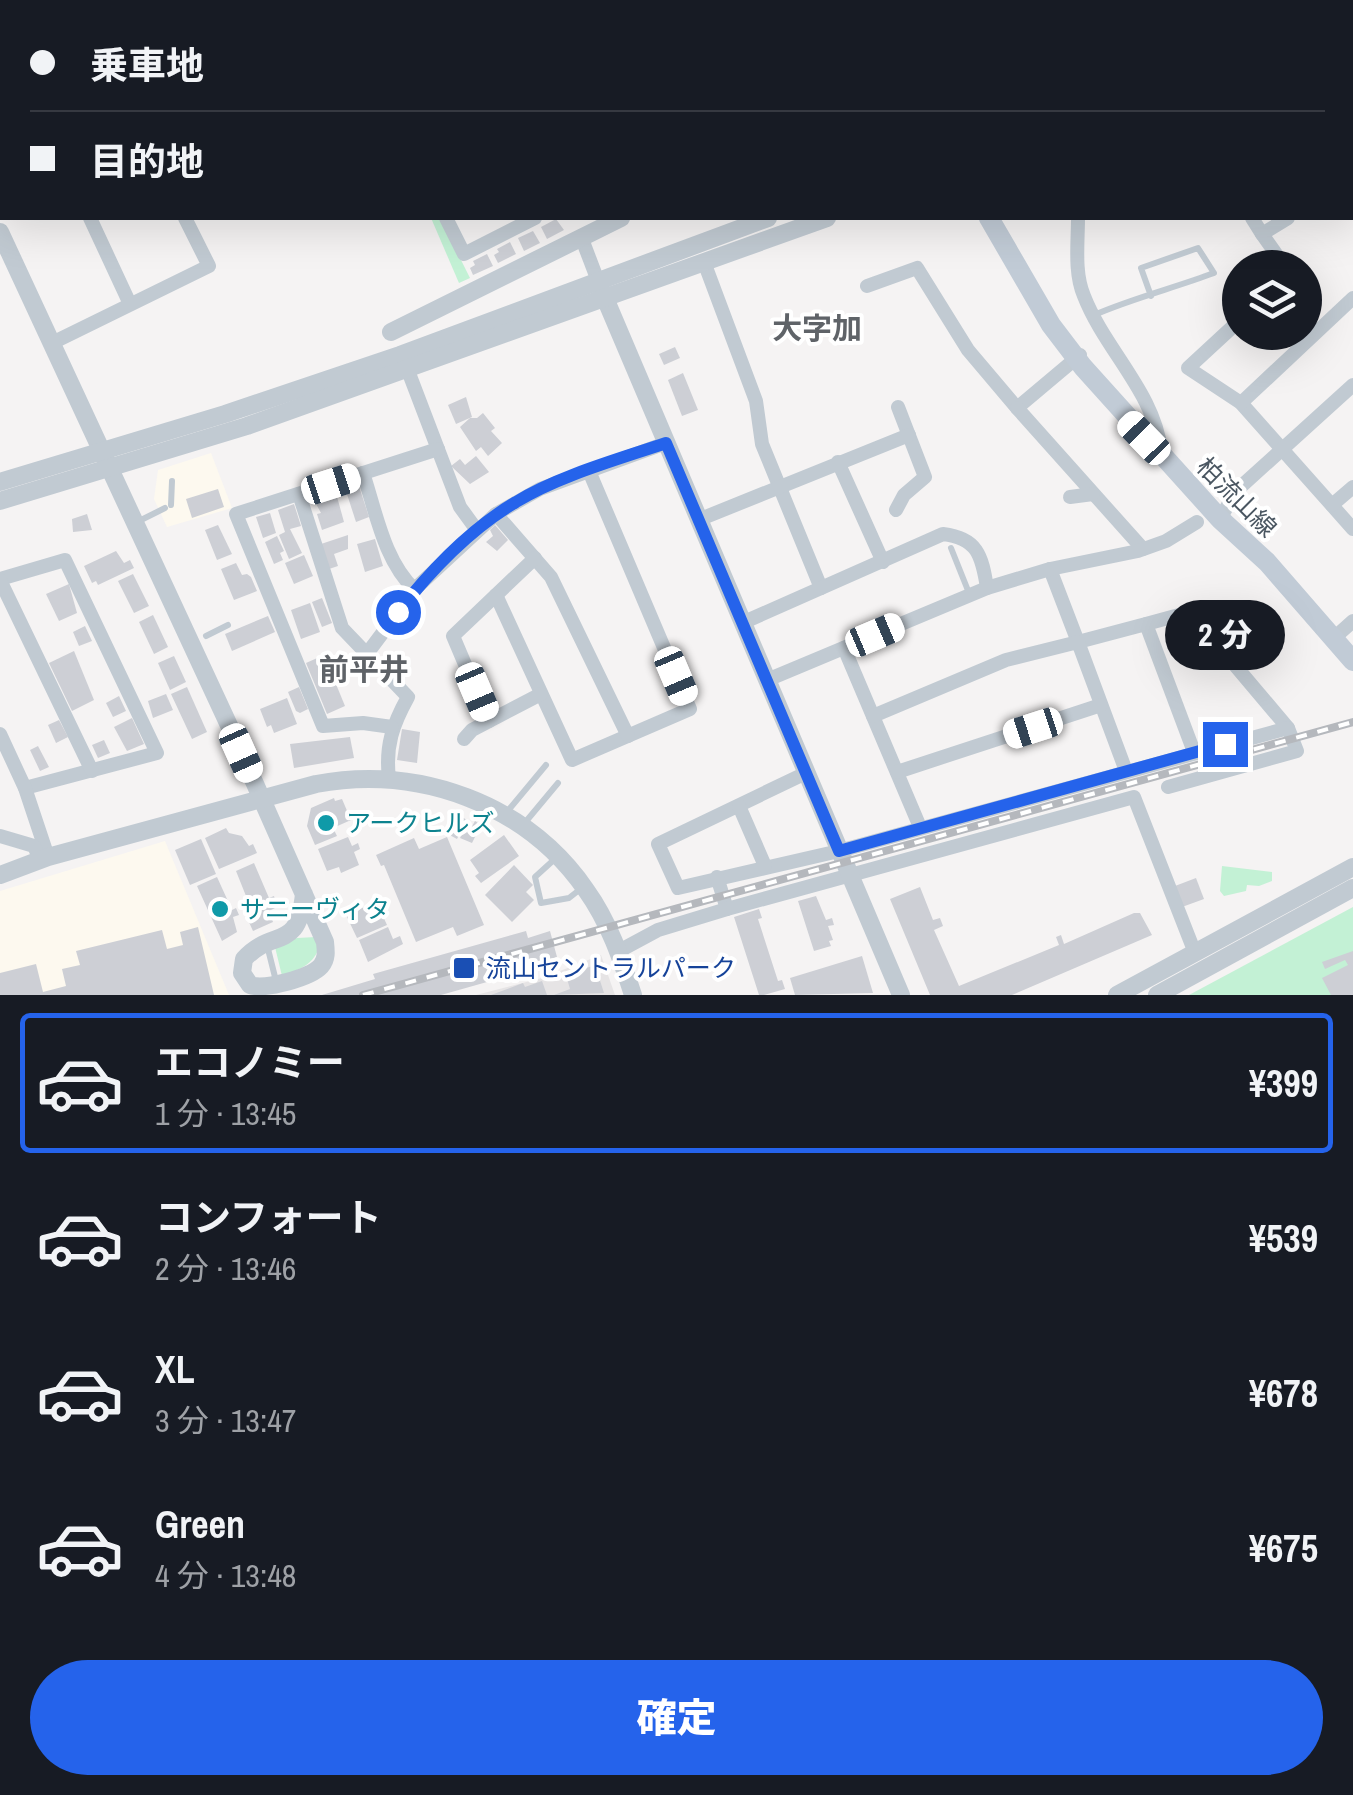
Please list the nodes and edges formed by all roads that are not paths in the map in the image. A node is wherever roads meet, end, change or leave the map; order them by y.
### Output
1 (91, 220) edge
2 (186, 220) edge
3 (447, 220) edge
4 (532, 220) edge
5 (618, 220) edge
6 (763, 220) edge
7 (820, 220) edge
8 (990, 220) edge
9 (1078, 220) edge
10 (1253, 220) edge
11 (1285, 220) edge
12 (1262, 234) junction
13 (582, 239) junction
14 (2, 244) edge
15 (1273, 250) edge
16 (704, 262) junction
17 (867, 286) dead end
18 (602, 290) junction
19 (1152, 296) junction
20 (1353, 298) edge
21 (130, 304) junction
22 (1094, 316) junction
23 (391, 332) dead end
24 (1222, 337) edge
25 (52, 342) junction
26 (1078, 356) junction
27 (407, 368) junction
28 (1353, 385) edge
29 (1240, 402) junction
30 (898, 407) dead end
31 (1016, 408) junction
32 (909, 436) junction
33 (666, 443) junction
34 (438, 448) junction
35 (1283, 449) junction
36 (1161, 455) junction
37 (106, 460) junction
38 (838, 462) junction
39 (589, 471) junction
40 (363, 473) junction
41 (172, 481) dead end
42 (0, 482) edge
43 (779, 486) junction
44 (1353, 486) edge
45 (299, 494) junction
46 (1093, 494) junction
47 (1070, 498) dead end
48 (0, 501) edge
49 (1332, 505) junction
50 (896, 510) dead end
51 (496, 514) junction
52 (1220, 519) junction
53 (698, 520) junction
54 (1198, 522) dead end
55 (136, 523) junction
56 (1353, 528) edge
57 (476, 529) junction
58 (951, 548) dead end
59 (1142, 549) junction
60 (535, 558) junction
61 (883, 562) junction
62 (1050, 568) junction
63 (0, 580) edge
64 (821, 588) junction
65 (986, 588) junction
66 (415, 590) junction
67 (970, 594) junction
68 (496, 595) junction
69 (1353, 621) edge
70 (742, 622) junction
71 (1146, 624) junction
72 (228, 626) dead end
73 (206, 636) dead end
74 (1334, 638) junction
75 (1078, 642) junction
76 (844, 648) junction
77 (366, 654) junction
78 (1353, 660) edge
79 (768, 680) junction
80 (541, 694) junction
81 (1101, 705) junction
82 (873, 716) junction
83 (489, 720) junction
84 (392, 727) junction
85 (1288, 728) junction
86 (0, 734) edge
87 (628, 736) junction
88 (464, 739) dead end
89 (1194, 752) junction
90 (546, 765) dead end
91 (92, 771) junction
92 (1126, 771) junction
93 (897, 772) junction
94 (806, 773) junction
95 (389, 778) junction
96 (1098, 778) junction
97 (558, 783) dead end
98 (1168, 787) dead end
99 (26, 788) junction
100 (262, 800) junction
101 (739, 806) junction
102 (1106, 806) junction
103 (505, 814) junction
104 (522, 826) junction
105 (920, 827) junction
106 (0, 836) edge
107 (839, 851) junction
108 (558, 856) junction
109 (44, 858) junction
110 (765, 866) junction
111 (1353, 867) edge
112 (0, 875) edge
113 (717, 877) junction
114 (850, 878) junction
115 (584, 886) junction
116 (1353, 888) edge
117 (304, 894) junction
118 (727, 909) junction
119 (291, 933) junction
120 (322, 934) junction
121 (266, 944) junction
122 (619, 952) junction
123 (1196, 954) junction
124 (276, 985) junction
125 (633, 995) edge
126 (901, 995) edge
127 (1117, 995) edge
128 (1157, 995) edge

1 - 21 street
2 - 21 street
3 - 4 street
5 - 13 street
6 - 18 street
7 - 16 street
8 - 26 main road, 柏流山線
9 - 22 street
10 - 12 street
11 - 12 street
12 - 15 street
13 - 18 street
13 - 23 street
14 - 25 street
16 - 18 street
16 - 43 street
17 - 31 street
18 - 27 street
18 - 33 street
18 - 37 street
19 - 19 lane
19 - 22 lane
20 - 29 street
21 - 25 street
22 - 36 street
24 - 29 street
25 - 37 street
26 - 31 street
26 - 36 main road, 柏流山線
27 - 34 street
27 - 37 street
28 - 35 street
29 - 35 street
30 - 32 street
31 - 46 street
32 - 38 street
32 - 50 street
33 - 39 street
33 - 53 street
34 - 40 street
34 - 57 street
35 - 49 street
35 - 52 street
36 - 52 main road, 柏流山線
37 - 42 street
37 - 48 street
37 - 55 street
38 - 43 street
38 - 61 street
39 - 51 street
39 - 87 street
40 - 45 street
40 - 66 street
41 - 55 lane
43 - 53 street
43 - 64 street
44 - 49 street
45 - 77 street
45 - 84 street
46 - 47 street
46 - 59 street
49 - 56 street
51 - 57 street
51 - 60 street
52 - 74 main road, 柏流山線
53 - 70 street
54 - 59 street
55 - 100 street
57 - 66 street
58 - 67 lane
59 - 62 street
60 - 68 street
60 - 87 street
61 - 64 street
61 - 65 street
62 - 65 street
62 - 75 street
63 - 91 street
63 - 91 street
64 - 70 street
65 - 67 street
66 - 77 street
67 - 76 street
68 - 80 street
68 - 83 street
69 - 74 street
70 - 79 street
71 - 75 street
71 - 85 street
71 - 89 street
72 - 73 lane
74 - 78 main road, 柏流山線
75 - 81 street
75 - 82 street
76 - 79 street
76 - 82 street
77 - 84 street
79 - 94 street
80 - 83 street
80 - 87 street
81 - 92 street
81 - 93 street
82 - 93 street
83 - 88 street
84 - 95 street
85 - 89 street
85 - 98 street
86 - 99 street
89 - 92 street
90 - 103 lane
91 - 99 street
92 - 96 street
93 - 105 street
94 - 101 street
94 - 107 street
95 - 100 street
95 - 103 street
96 - 102 street
96 - 105 street
97 - 104 lane
99 - 109 street
100 - 109 street
100 - 117 street
101 - 110 street
101 - 113 street
102 - 114 street
102 - 123 street
103 - 104 street
104 - 108 street
105 - 107 street
106 - 109 street
107 - 110 street
107 - 114 street
108 - 115 street
108 - 115 lane
109 - 112 street
110 - 113 street
111 - 123 street
113 - 118 street
114 - 118 street
114 - 126 street
115 - 122 street
116 - 128 street
117 - 119 street
117 - 120 street
118 - 122 street
119 - 120 street
119 - 121 street
120 - 124 street
121 - 124 lane
121 - 124 street
122 - 125 street
123 - 127 street

